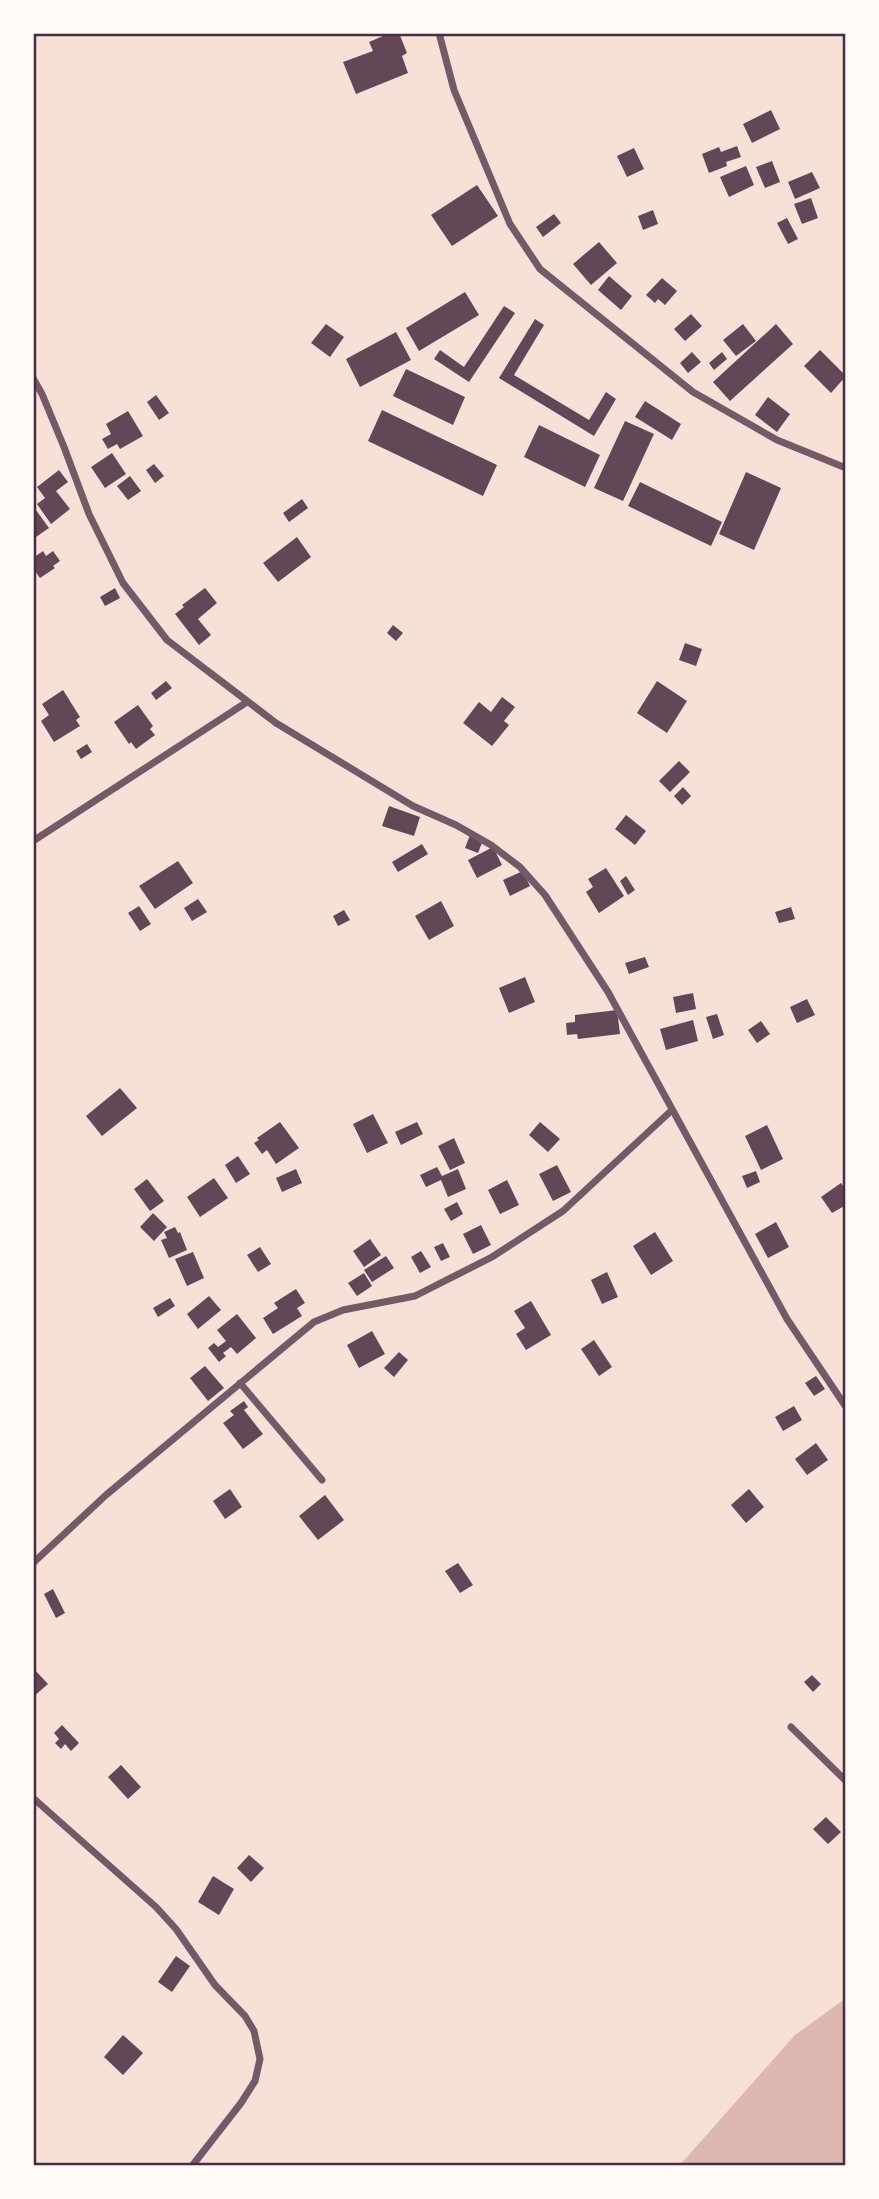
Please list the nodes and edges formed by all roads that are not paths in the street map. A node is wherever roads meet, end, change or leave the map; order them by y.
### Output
1 (439, 33) edge
2 (33, 378) edge
3 (846, 468) edge
4 (247, 702) junction
5 (33, 841) edge
6 (672, 1110) junction
7 (240, 1383) junction
8 (846, 1407) edge
9 (321, 1480) dead end
10 (33, 1563) edge
11 (791, 1727) dead end
12 (846, 1781) edge
13 (33, 1798) edge
14 (192, 2166) edge

1 - 3 street
2 - 4 street
4 - 5 street
4 - 6 street
6 - 7 street
6 - 8 street
7 - 9 street
7 - 10 street
11 - 12 street
13 - 14 street

